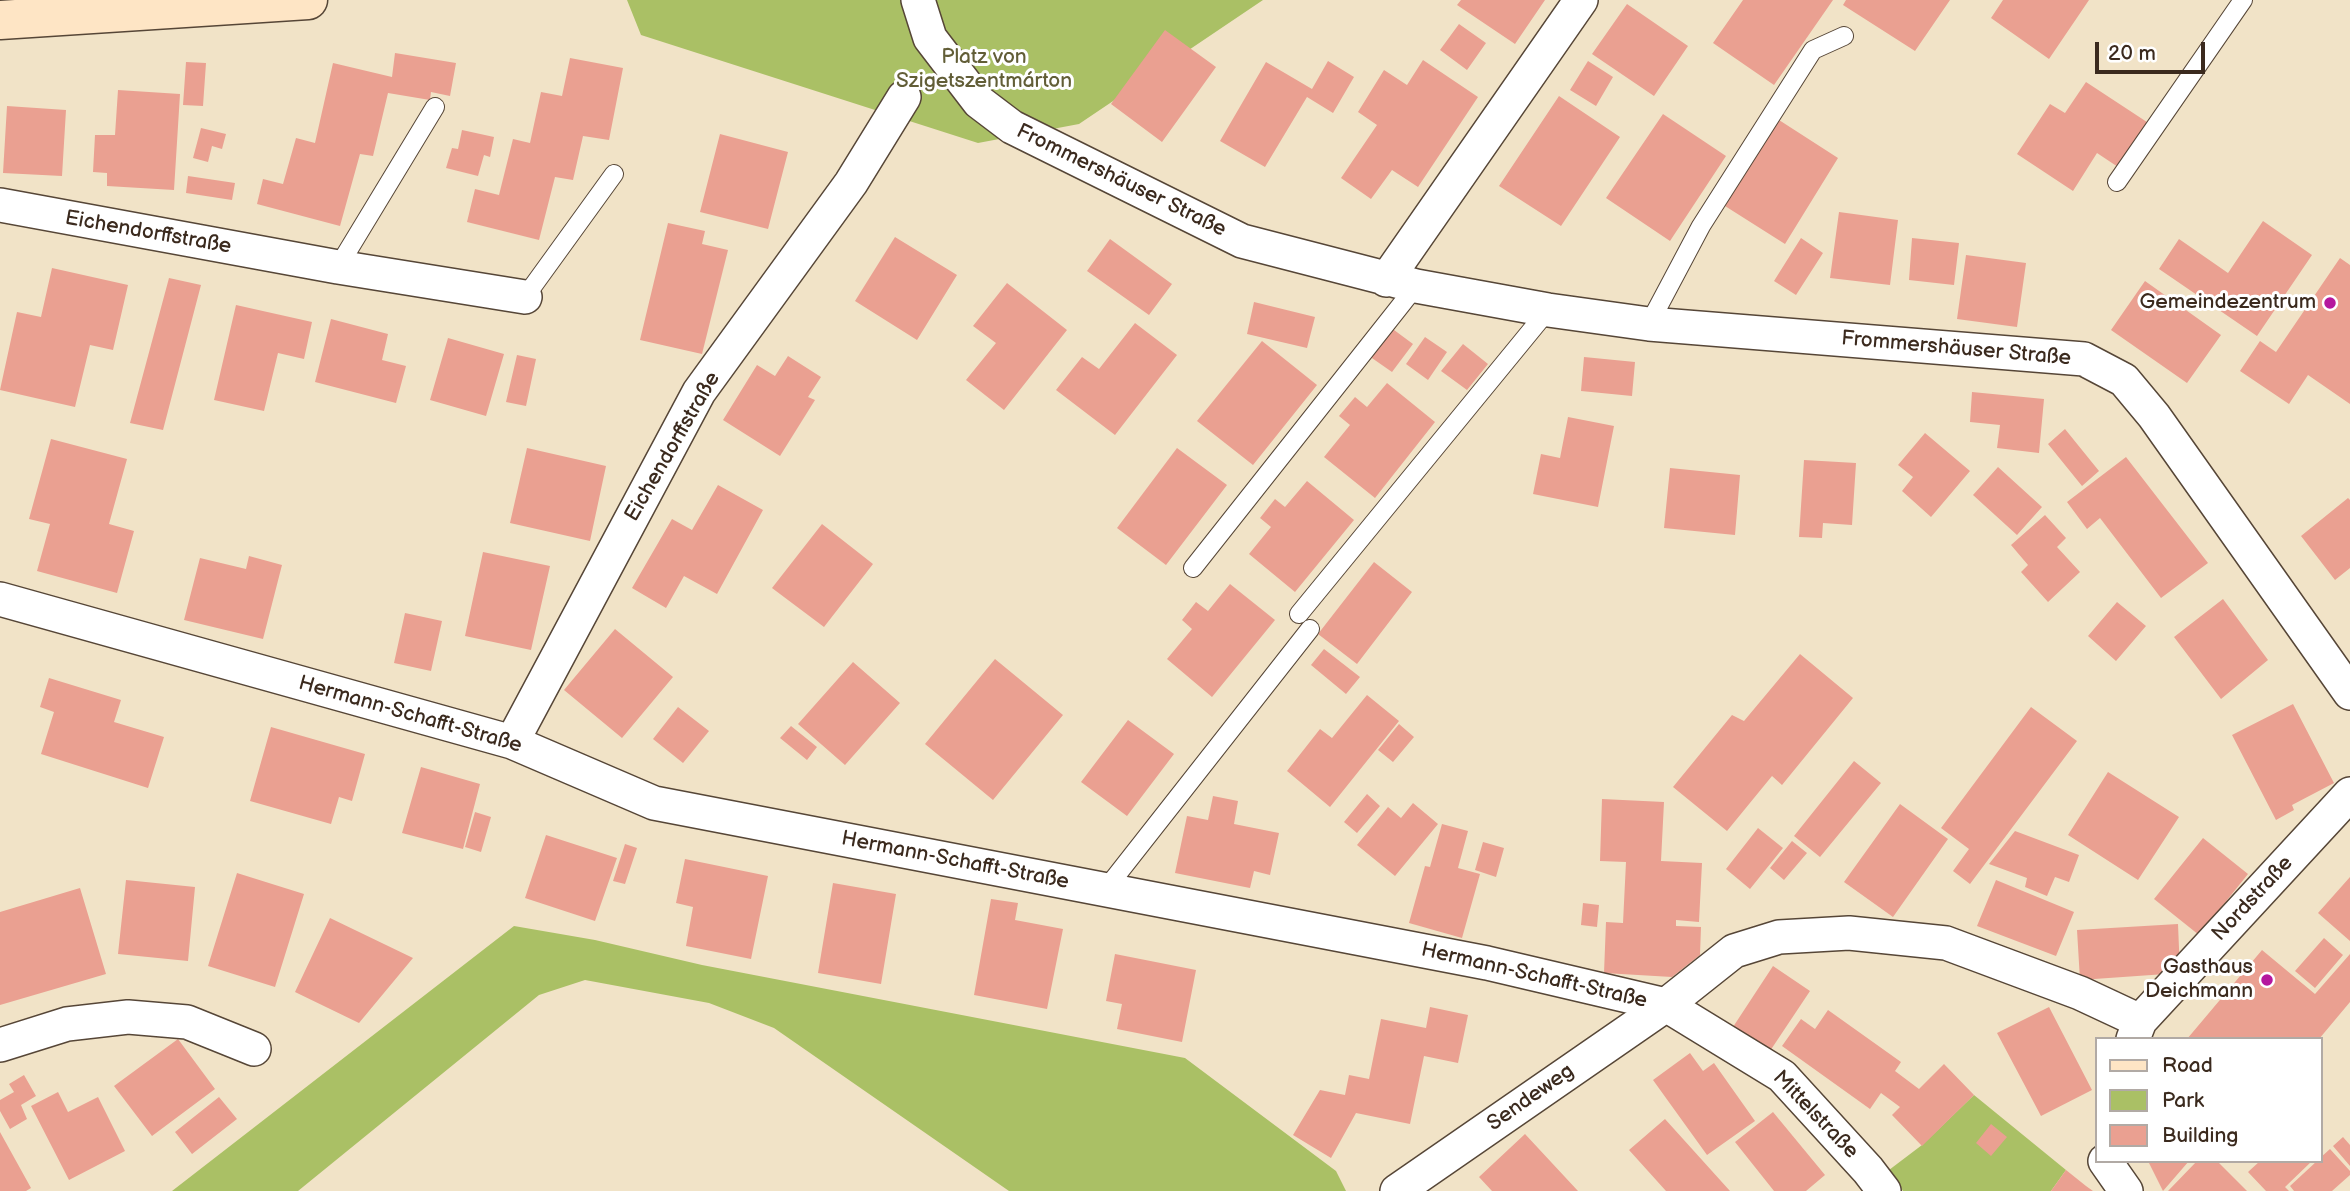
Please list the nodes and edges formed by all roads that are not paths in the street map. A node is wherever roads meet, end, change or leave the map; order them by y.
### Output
1 (308, 0) edge
2 (918, 0) edge
3 (1581, 0) edge
4 (2244, 0) edge
5 (44, 8) edge
6 (0, 20) edge
7 (1844, 36) dead end
8 (904, 97) dead end
9 (435, 107) dead end
10 (614, 174) dead end
11 (2117, 182) dead end
12 (0, 205) edge
13 (338, 267) junction
14 (1401, 283) junction
15 (525, 297) joint
16 (1548, 310) junction
17 (1649, 324) junction
18 (1193, 568) dead end
19 (0, 599) edge
20 (1300, 614) dead end
21 (1310, 629) dead end
22 (2350, 693) edge
23 (512, 742) junction
24 (2350, 793) edge
25 (1105, 890) junction
26 (1666, 1005) junction
27 (2137, 1030) edge
28 (0, 1045) edge
29 (254, 1049) dead end
30 (2106, 1163) edge
31 (1397, 1191) edge
32 (1884, 1191) edge
33 (2126, 1191) edge

1 - 5 main road
2 - 14 street, Frommershäuser Straße
3 - 14 street
4 - 11 lane
5 - 6 main road
7 - 17 lane
8 - 23 street, Eichendorffstraße
9 - 13 lane
10 - 15 lane, Eichendorffstraße
12 - 13 street, Eichendorffstraße
13 - 15 street, Eichendorffstraße
14 - 16 street, Frommershäuser Straße
14 - 18 lane
16 - 17 street, Frommershäuser Straße
16 - 20 lane
17 - 22 street, Frommershäuser Straße
19 - 23 street, Hermann-Schafft-Straße
21 - 25 lane
23 - 25 street, Hermann-Schafft-Straße
24 - 27 street, Nordstraße
25 - 26 street, Hermann-Schafft-Straße
26 - 27 street, Hermann-Schafft-Straße
26 - 31 street, Sendeweg
26 - 32 street, Mittelstraße
28 - 29 street
30 - 33 street

